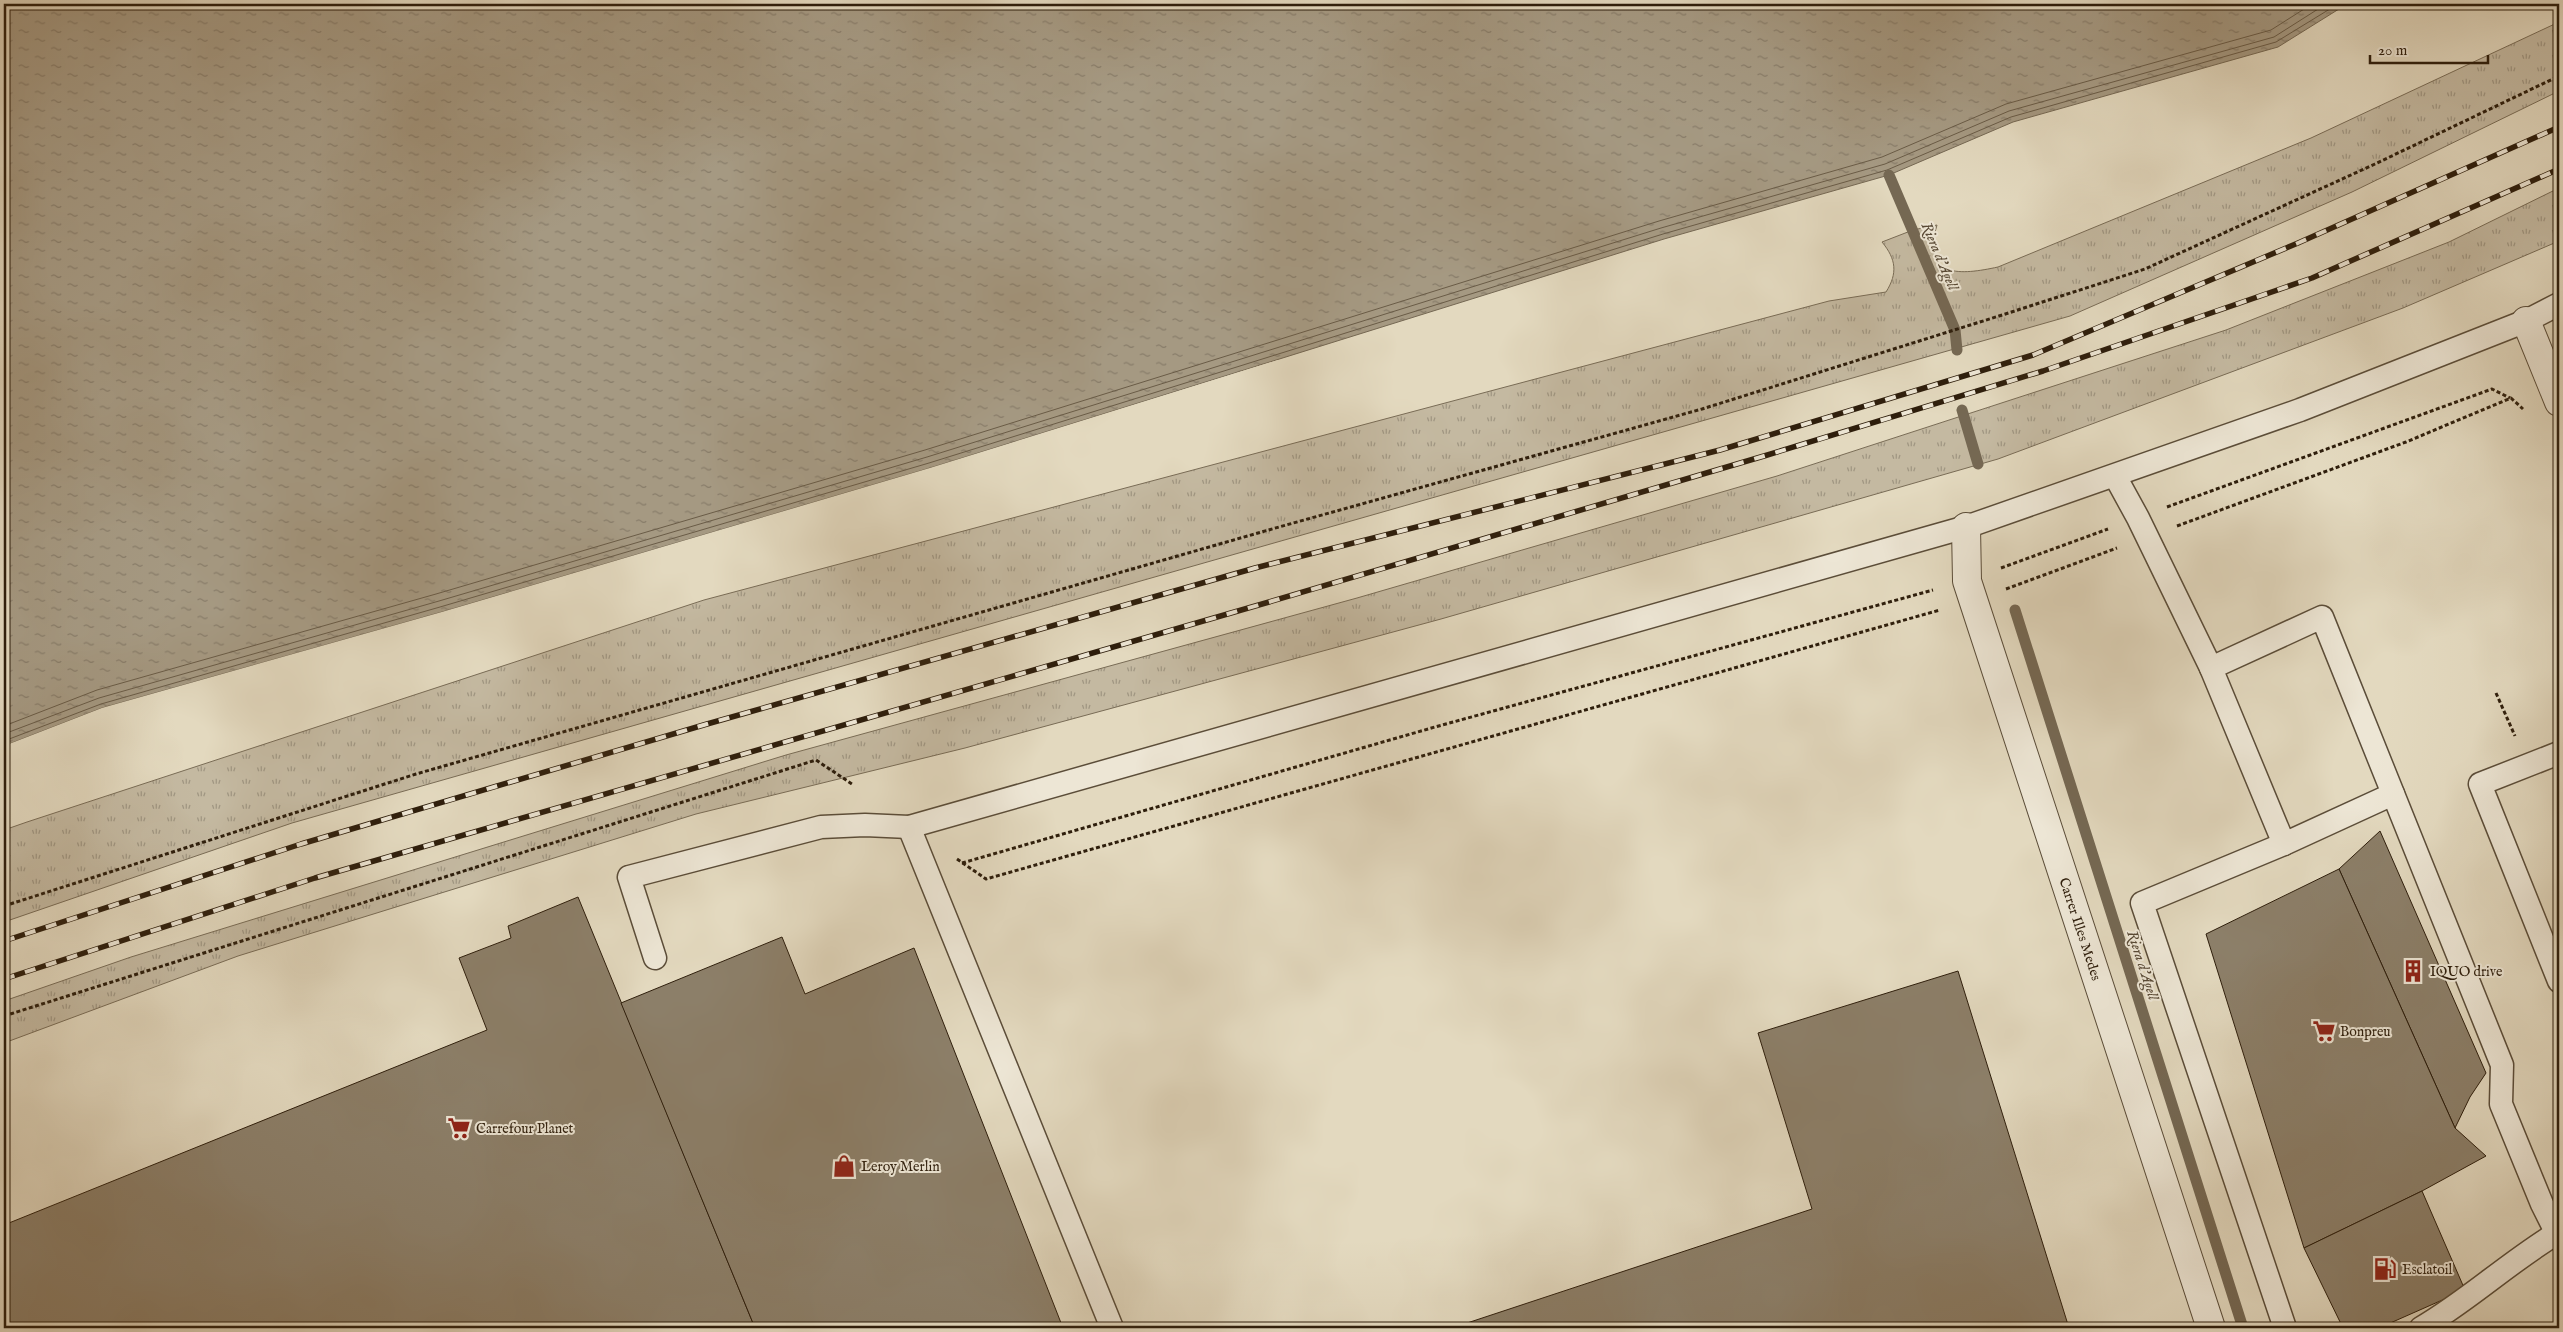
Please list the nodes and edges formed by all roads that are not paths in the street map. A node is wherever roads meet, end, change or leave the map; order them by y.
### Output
1 (2559, 304) edge
2 (2526, 320) junction
3 (2559, 402) edge
4 (2115, 476) junction
5 (1966, 527) junction
6 (2211, 668) junction
7 (2559, 753) edge
8 (2393, 794) junction
9 (909, 827) junction
10 (2284, 844) junction
11 (655, 958) dead end
12 (2559, 982) edge
13 (2558, 1236) edge
14 (1112, 1328) edge
15 (2211, 1328) edge
16 (2285, 1328) edge
17 (2421, 1328) edge

1 - 2 lane
2 - 3 street
2 - 4 lane
4 - 5 lane
4 - 6 lane
5 - 9 lane
5 - 15 street, Carrer Illes Medes
6 - 8 lane
6 - 10 lane
7 - 12 lane
8 - 10 lane
8 - 13 lane
9 - 11 lane
9 - 14 lane
10 - 16 lane
13 - 17 lane

